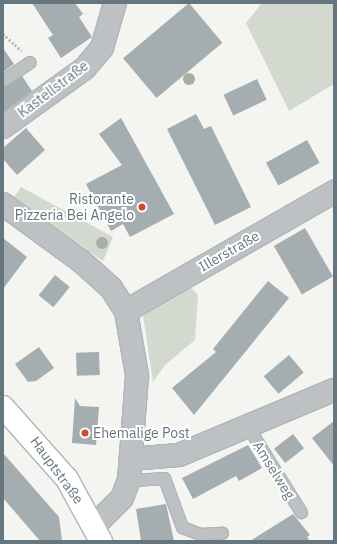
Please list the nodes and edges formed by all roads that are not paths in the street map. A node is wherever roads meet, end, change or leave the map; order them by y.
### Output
1 (115, 3) edge
2 (30, 62) dead end
3 (3, 80) edge
4 (3, 127) edge
5 (334, 192) edge
6 (4, 207) edge
7 (126, 311) junction
8 (334, 390) edge
9 (3, 407) edge
10 (248, 427) junction
11 (130, 470) junction
12 (301, 512) dead end
13 (98, 533) edge
14 (222, 533) dead end

1 - 4 street, Kastellstraße
2 - 3 lane
5 - 7 street, Illerstraße
6 - 7 street
7 - 11 street
8 - 10 street, Amselweg
9 - 13 main road, Hauptstraße
10 - 11 street, Amselweg
10 - 12 lane, Amselweg
11 - 13 street
11 - 14 lane

